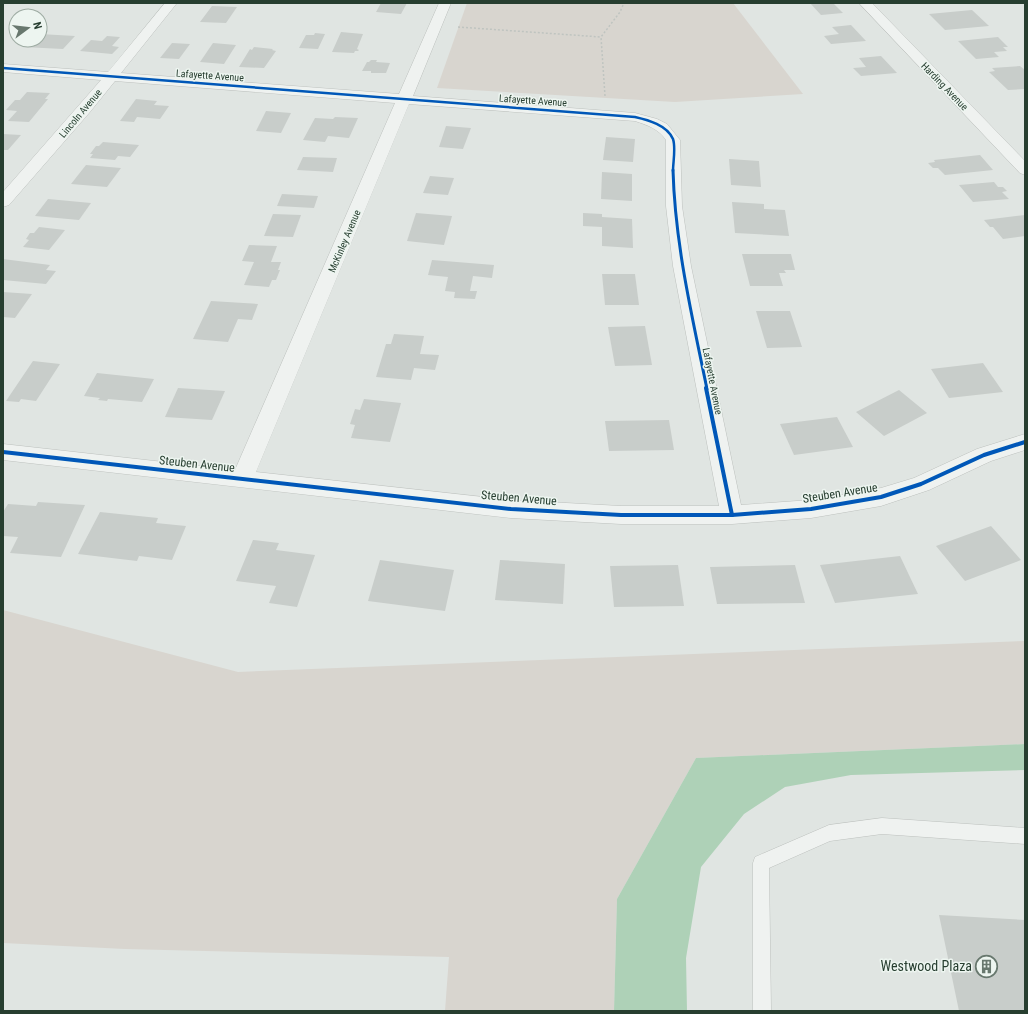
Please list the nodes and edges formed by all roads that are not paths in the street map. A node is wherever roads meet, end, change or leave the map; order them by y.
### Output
1 (171, 3) edge
2 (445, 3) edge
3 (865, 3) edge
4 (3, 68) edge
5 (111, 76) junction
6 (404, 98) junction
7 (1025, 170) edge
8 (3, 202) edge
9 (1025, 442) edge
10 (3, 452) edge
11 (242, 479) junction
12 (732, 515) junction
13 (1025, 836) edge
14 (762, 1011) edge

1 - 5 street, Lincoln Avenue
2 - 6 street, McKinley Avenue
3 - 7 street, Harding Avenue
4 - 5 street, Lafayette Avenue
5 - 6 street, Lafayette Avenue
5 - 8 street, Lincoln Avenue
6 - 11 street, McKinley Avenue
6 - 12 street, Lafayette Avenue
9 - 12 street, Steuben Avenue
10 - 11 street, Steuben Avenue
11 - 12 street, Steuben Avenue
13 - 14 lane

